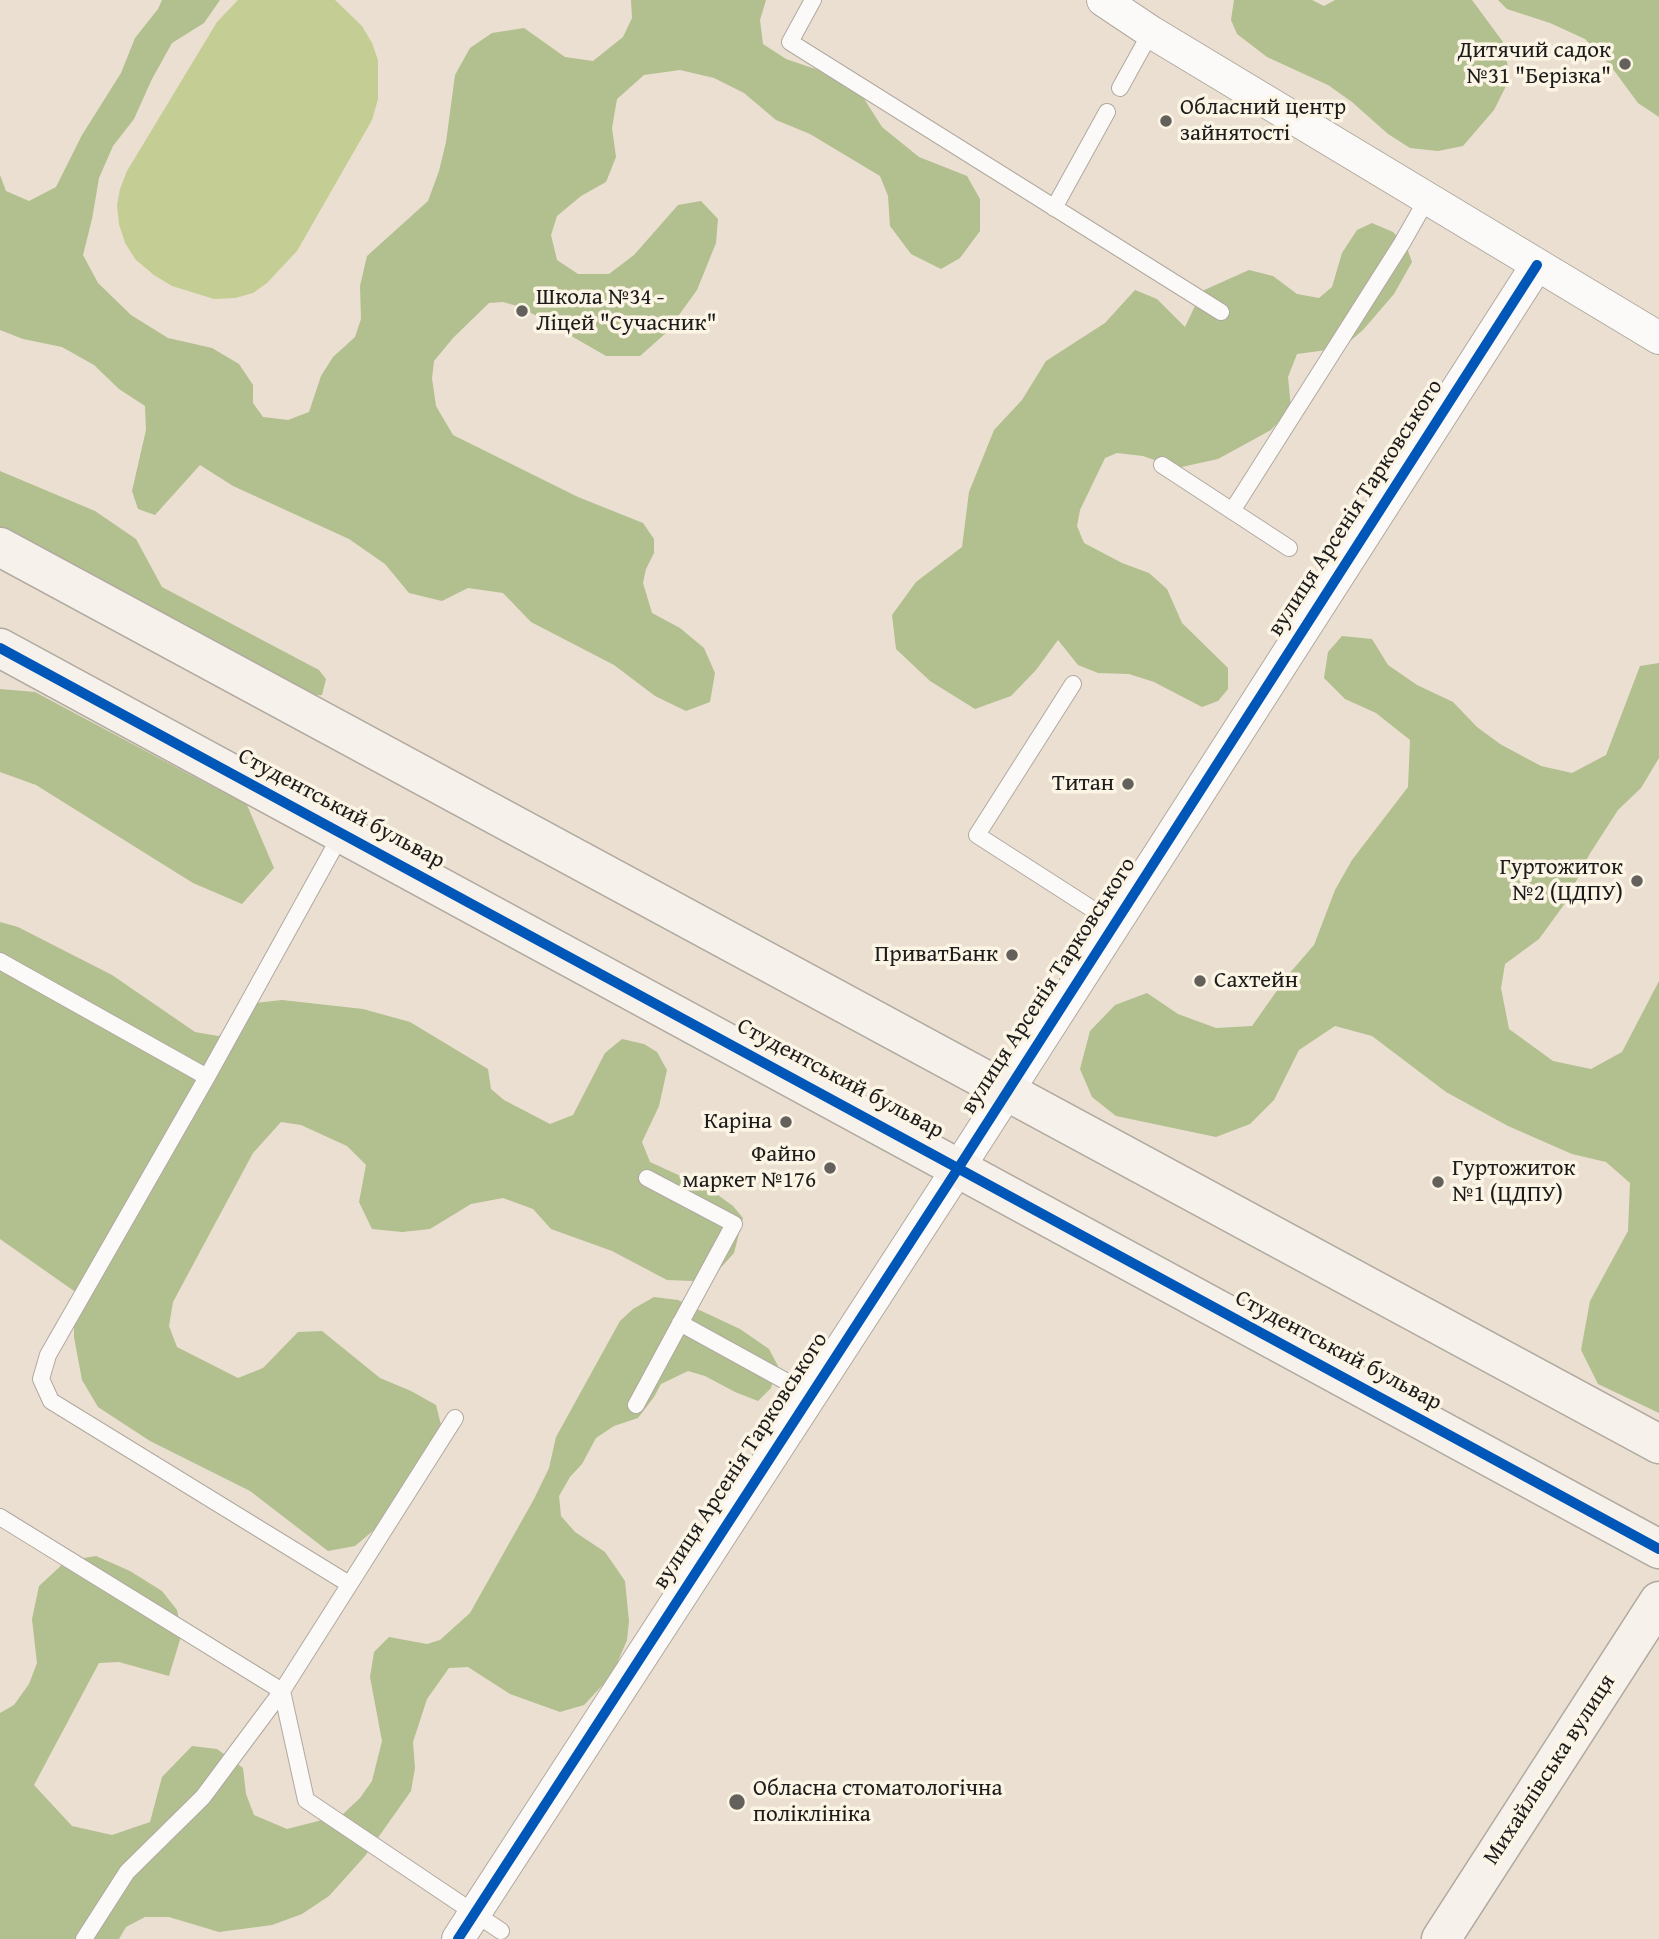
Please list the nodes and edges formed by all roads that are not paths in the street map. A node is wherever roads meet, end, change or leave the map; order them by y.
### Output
1 (813, 0) edge
2 (1103, 0) edge
3 (1152, 32) junction
4 (1120, 88) dead end
5 (1107, 112) dead end
6 (1427, 199) junction
7 (1054, 208) junction
8 (1537, 265) junction
9 (1221, 312) dead end
10 (1659, 338) edge
11 (1162, 465) dead end
12 (1232, 511) junction
13 (0, 547) edge
14 (1289, 548) dead end
15 (0, 648) edge
16 (1073, 684) dead end
17 (342, 834) junction
18 (1114, 923) junction
19 (0, 961) edge
20 (207, 1077) junction
21 (1008, 1090) junction
22 (959, 1167) junction
23 (647, 1178) dead end
24 (680, 1323) junction
25 (810, 1394) junction
26 (636, 1405) dead end
27 (455, 1418) dead end
28 (1659, 1444) edge
29 (0, 1517) edge
30 (1659, 1549) edge
31 (349, 1584) junction
32 (1659, 1601) edge
33 (282, 1690) junction
34 (475, 1912) junction
35 (501, 1931) dead end
36 (84, 1939) edge
37 (458, 1939) edge
38 (1441, 1939) edge

1 - 7 lane
2 - 3 street
3 - 4 lane
3 - 6 street
5 - 7 lane
6 - 8 street
6 - 12 lane
7 - 9 lane
8 - 10 street
8 - 18 street, вулиця Арсенія Тарковського
11 - 12 lane
12 - 14 lane
13 - 21 street
15 - 17 street, Студентський бульвар
16 - 18 lane
17 - 20 lane
17 - 22 street, Студентський бульвар
18 - 21 street, вулиця Арсенія Тарковського
19 - 20 lane
20 - 31 lane
21 - 22 street, вулиця Арсенія Тарковського
21 - 28 street
22 - 25 street, вулиця Арсенія Тарковського
22 - 30 street, Студентський бульвар
23 - 24 lane
24 - 25 lane
24 - 26 lane
25 - 34 street, вулиця Арсенія Тарковського
27 - 31 lane
29 - 33 lane
31 - 33 lane
32 - 38 street, Михайлівська вулиця
33 - 34 lane
33 - 36 lane
34 - 35 lane
34 - 37 street, вулиця Арсенія Тарковського

